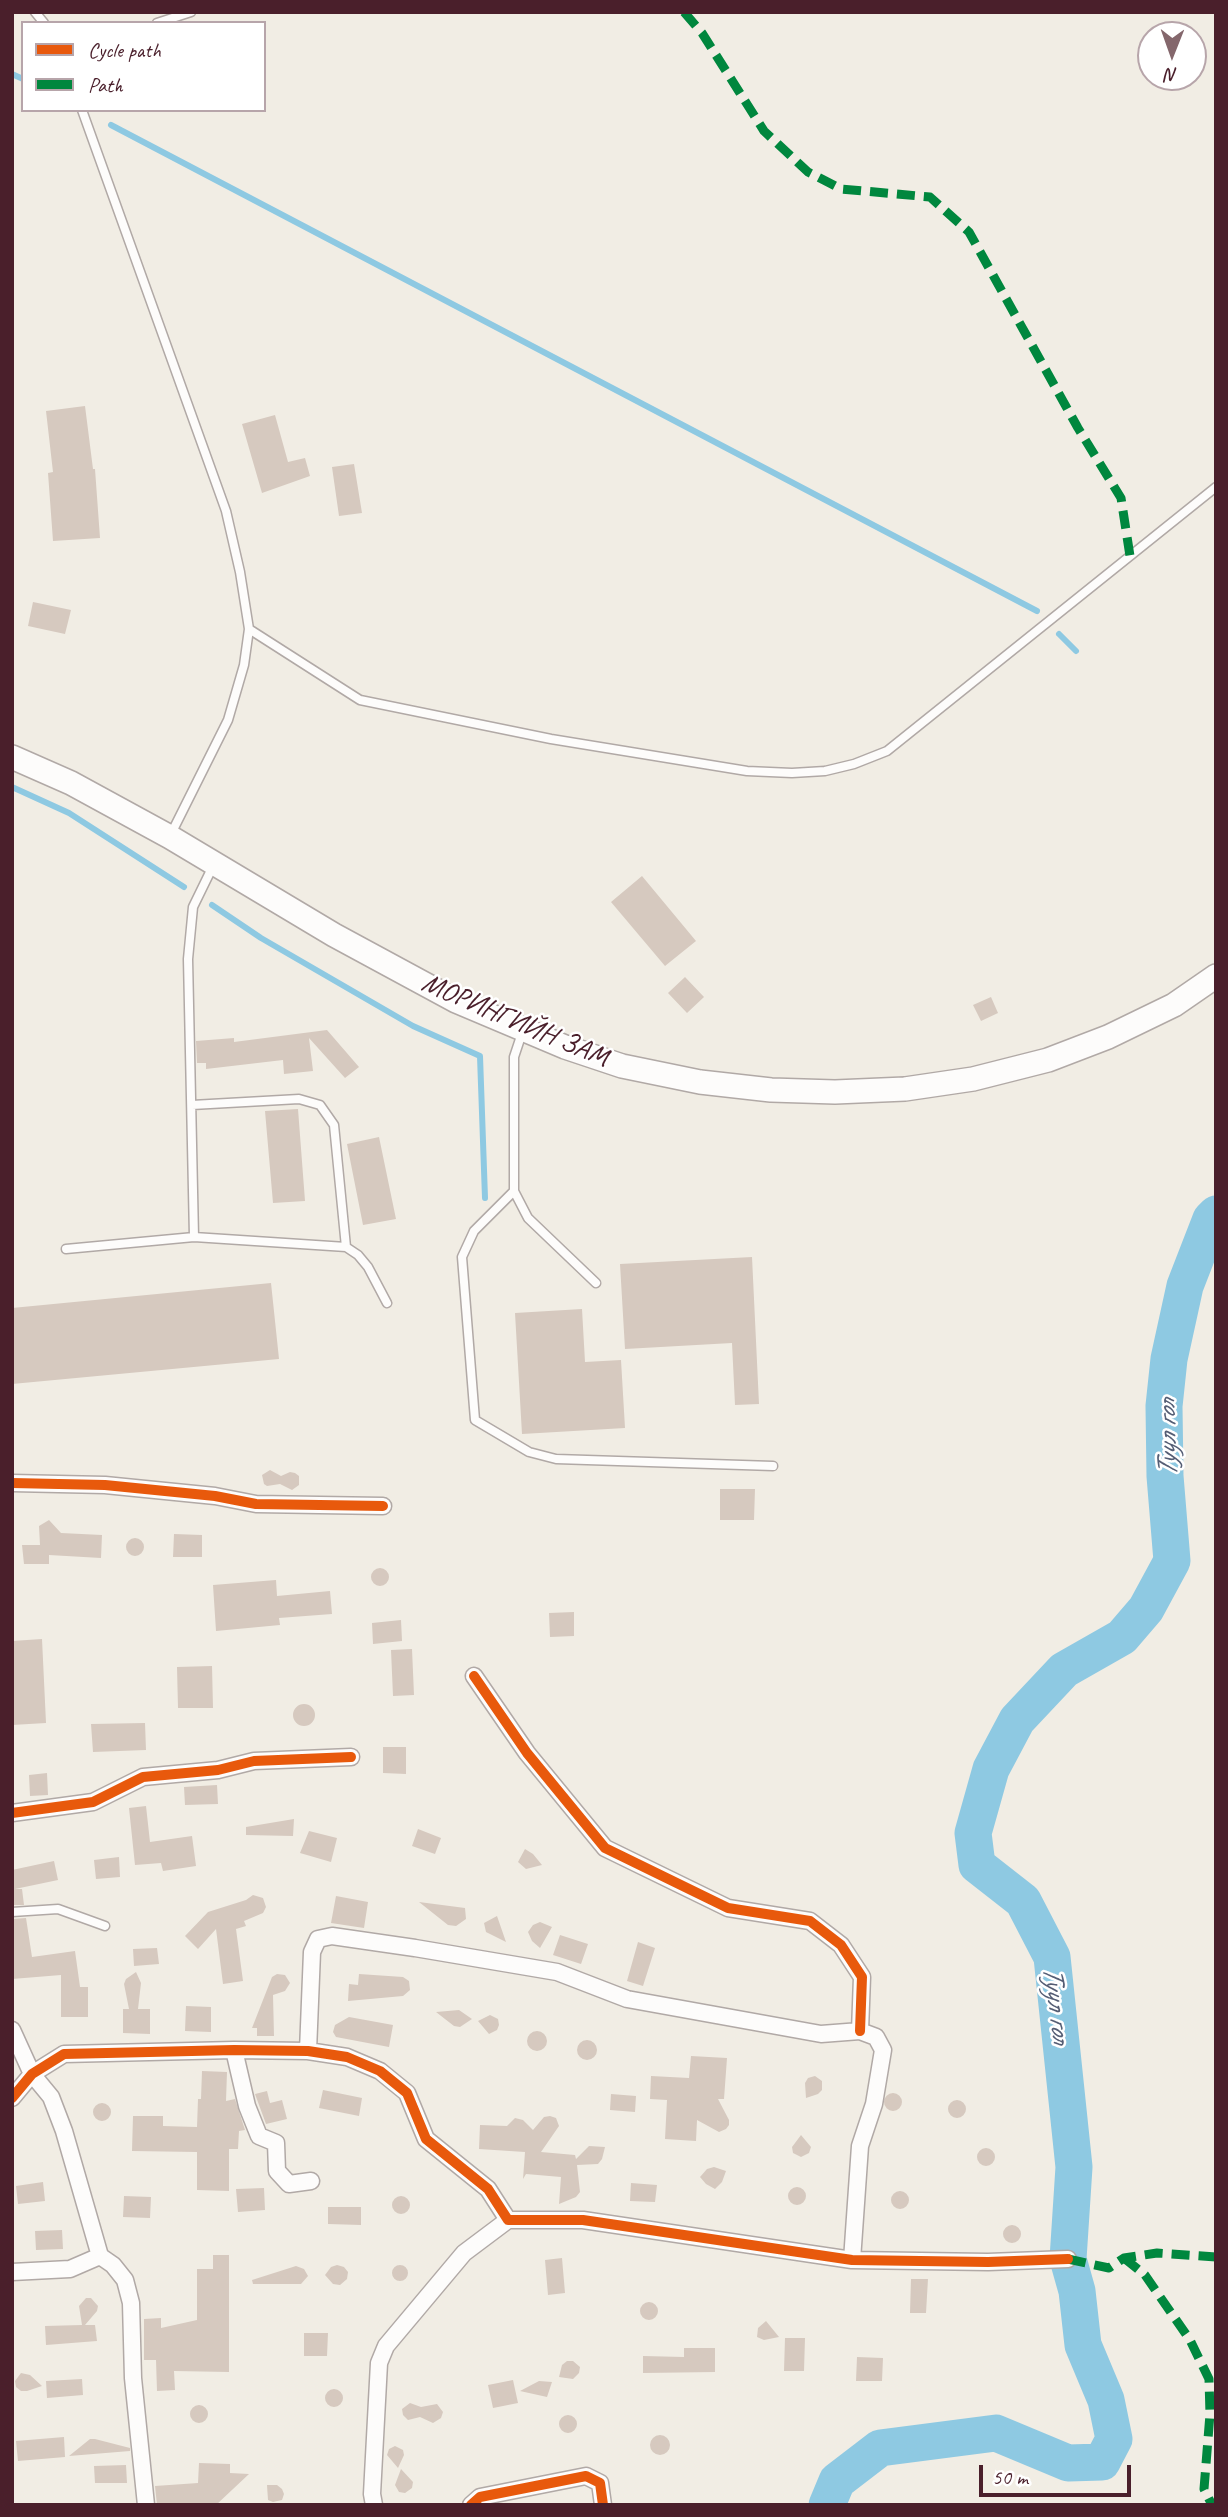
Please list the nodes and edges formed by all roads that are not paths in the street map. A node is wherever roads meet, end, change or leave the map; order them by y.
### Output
1 (191, 12) edge
2 (163, 21) edge
3 (83, 112) edge
4 (1216, 487) edge
5 (249, 629) junction
6 (12, 757) edge
7 (170, 837) junction
8 (214, 864) junction
9 (1216, 976) edge
10 (523, 1030) junction
11 (192, 1105) junction
12 (514, 1191) junction
13 (194, 1237) junction
14 (346, 1247) junction
15 (66, 1250) dead end
16 (596, 1283) dead end
17 (387, 1303) dead end
18 (773, 1466) dead end
19 (12, 1483) edge
20 (383, 1506) dead end
21 (474, 1676) dead end
22 (351, 1757) dead end
23 (12, 1813) edge
24 (12, 1912) edge
25 (105, 1926) dead end
26 (12, 2030) edge
27 (860, 2031) junction
28 (234, 2050) junction
29 (308, 2051) junction
30 (32, 2074) junction
31 (12, 2098) edge
32 (311, 2181) dead end
33 (508, 2220) junction
34 (100, 2256) junction
35 (1068, 2259) dead end
36 (852, 2260) junction
37 (12, 2272) edge
38 (146, 2505) edge
39 (374, 2505) edge
40 (471, 2505) edge
41 (603, 2505) edge

1 - 2 lane
3 - 5 lane
4 - 5 lane
5 - 7 lane
6 - 7 main road, МОРИНГИЙН ЗАМ
7 - 8 main road, МОРИНГИЙН ЗАМ
8 - 10 main road, МОРИНГИЙН ЗАМ
8 - 11 lane
9 - 10 main road, МОРИНГИЙН ЗАМ
10 - 12 lane
11 - 13 lane
11 - 14 lane
12 - 16 lane
12 - 18 lane
13 - 14 lane
13 - 15 lane
14 - 17 lane
19 - 20 street
21 - 27 street
22 - 23 street
24 - 25 lane
26 - 30 street
27 - 29 street
27 - 36 street
28 - 29 street
28 - 30 street
28 - 32 street
29 - 33 street
30 - 31 street
30 - 34 street
33 - 36 street
33 - 39 street
34 - 37 street
34 - 38 street
35 - 36 street
40 - 41 street

